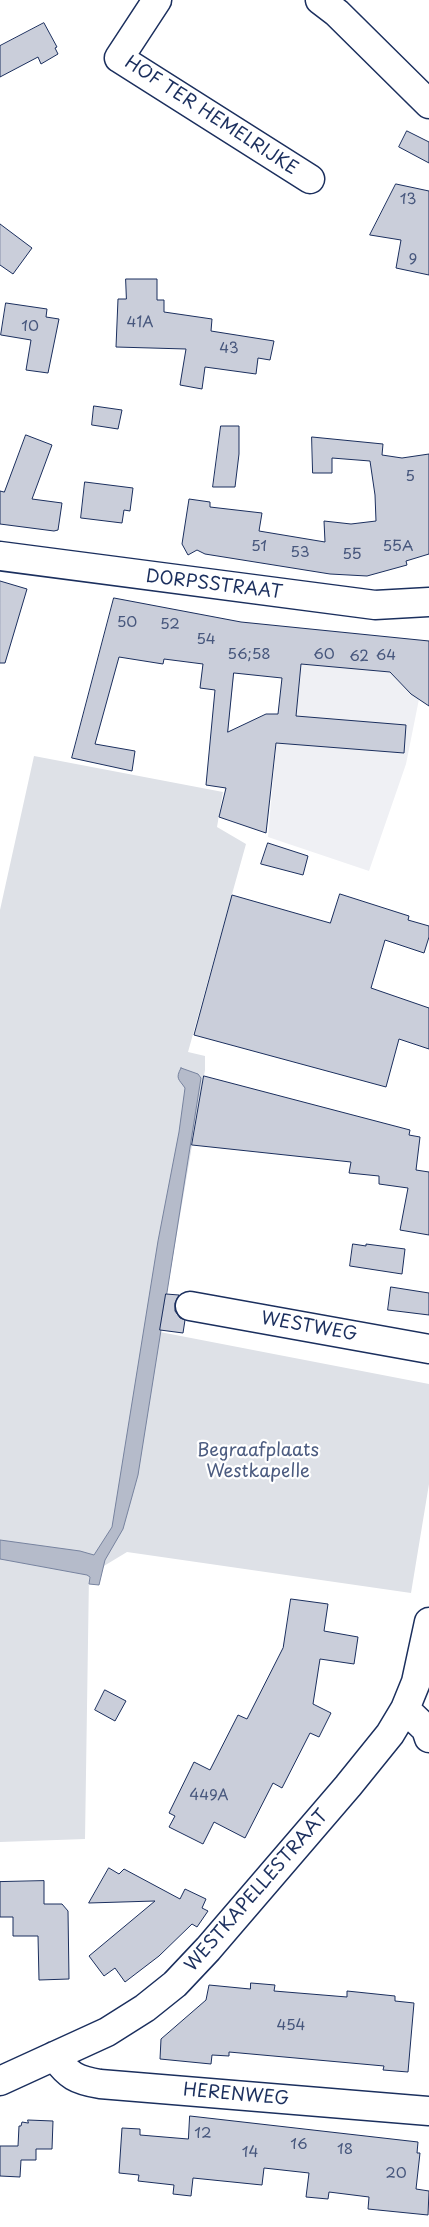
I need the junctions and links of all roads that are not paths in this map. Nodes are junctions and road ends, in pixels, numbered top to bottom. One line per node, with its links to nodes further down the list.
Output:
1 (157, 0): 4 (street, HOF TER HEMELRIJKE)
2 (320, 0): 3 (street)
3 (429, 104)
4 (310, 179)
5 (0, 556): 6 (street, DORPSSTRAAT)
6 (429, 602)
7 (190, 1306): 8 (street, WESTWEG)
8 (429, 1348)
9 (429, 1622): 10 (street, WESTKAPELLESTRAAT)
10 (405, 1709): 11 (street); 12 (street, WESTKAPELLESTRAAT)
11 (429, 1738)
12 (54, 2056): 13 (street, WESTKAPELLESTRAAT); 14 (street, HERENWEG)
13 (0, 2081)
14 (429, 2111)

